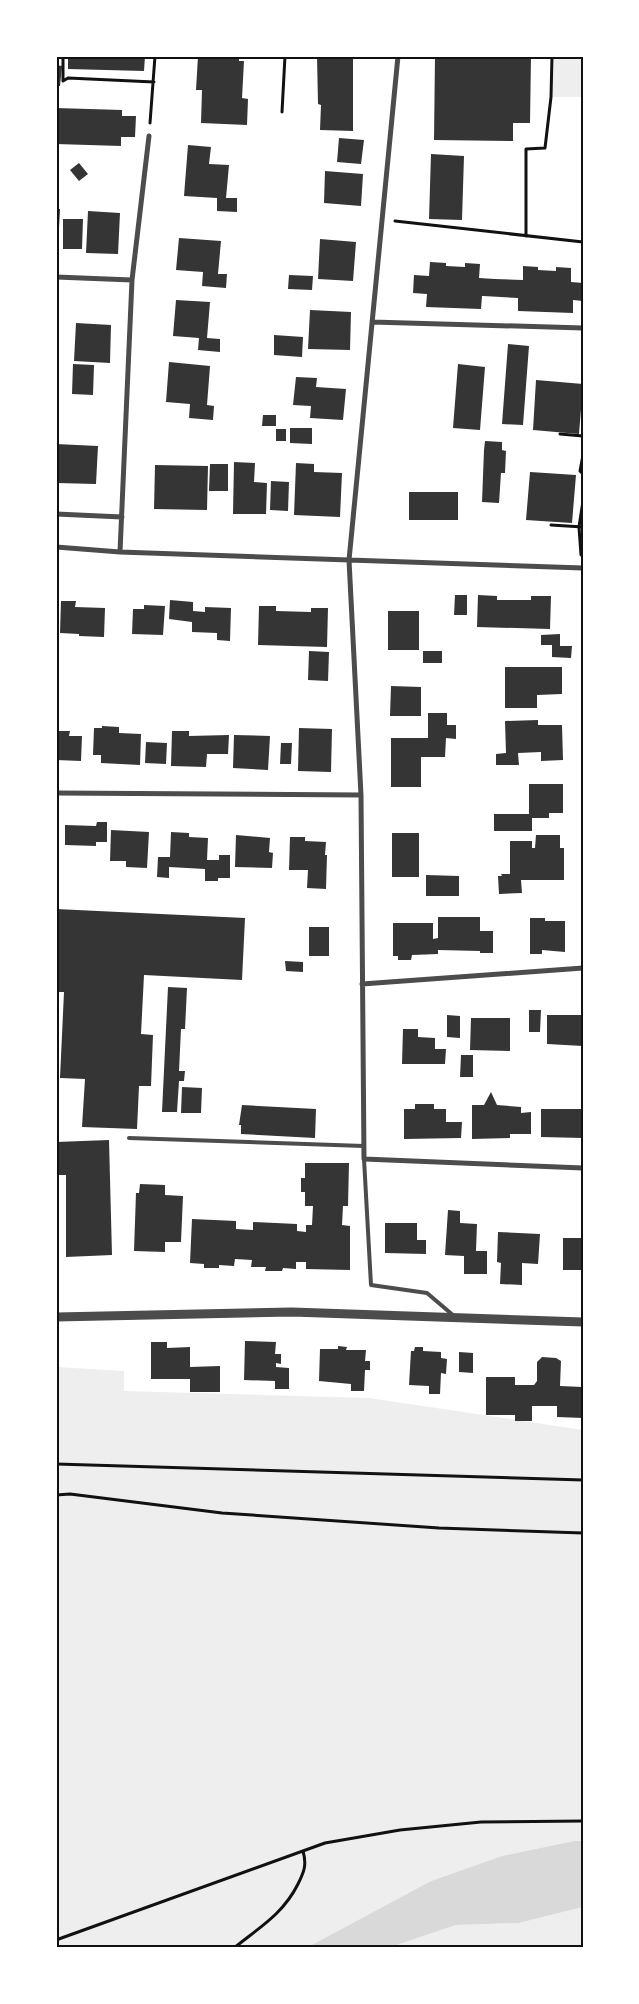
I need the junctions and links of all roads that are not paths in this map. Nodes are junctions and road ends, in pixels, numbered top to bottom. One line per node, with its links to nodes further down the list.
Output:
1 (398, 56): 5 (street)
2 (149, 136): 4 (street)
3 (56, 277): 4 (street)
4 (132, 280): 8 (street)
5 (372, 322): 6 (street); 11 (street)
6 (583, 328)
7 (56, 514): 8 (street)
8 (122, 517): 10 (street)
9 (56, 547): 10 (street)
10 (120, 552): 11 (street)
11 (349, 560): 12 (street); 14 (street)
12 (582, 568)
13 (56, 793): 14 (street)
14 (361, 795): 16 (street)
15 (583, 968): 16 (street)
16 (362, 984): 18 (street)
17 (129, 1138): 18 (lane)
18 (364, 1146): 19 (street)
19 (364, 1159): 20 (street); 22 (lane)
20 (583, 1168)
21 (56, 1317): 22 (street)
22 (457, 1318): 23 (street)
23 (583, 1322)

